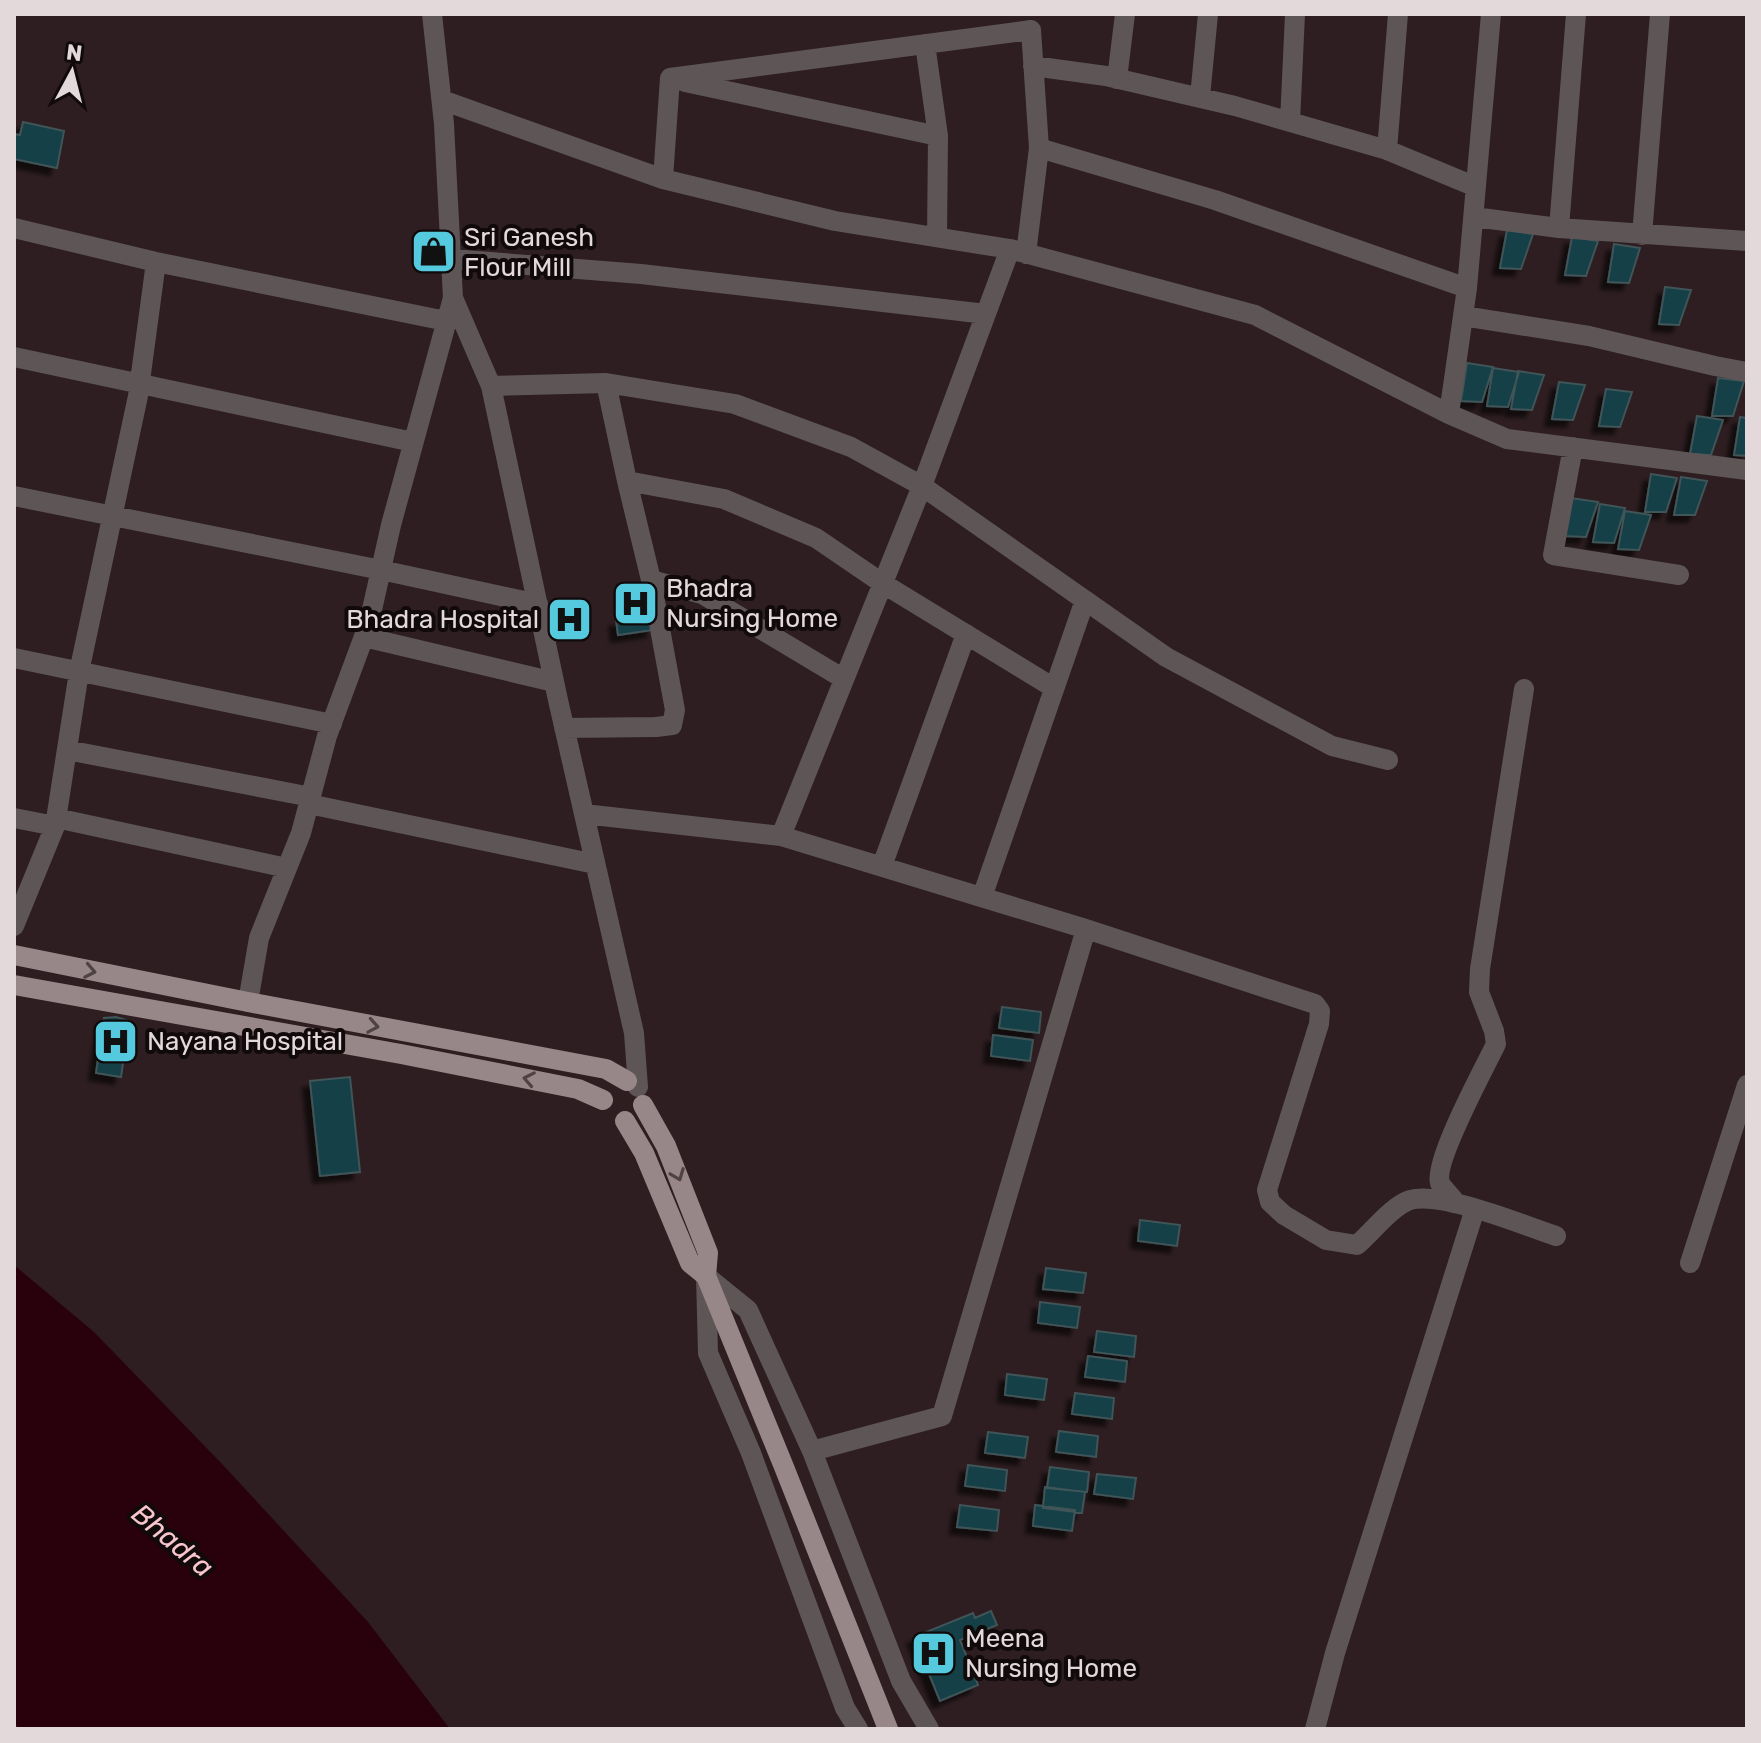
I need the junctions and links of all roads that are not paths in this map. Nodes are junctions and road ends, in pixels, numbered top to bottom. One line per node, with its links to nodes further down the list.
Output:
1 (432, 14): 14 (street)
2 (1125, 14): 12 (street)
3 (1208, 14): 13 (street)
4 (1295, 14): 15 (street)
5 (1398, 14): 18 (street)
6 (1491, 14): 20 (street)
7 (1576, 14): 23 (street)
8 (1660, 14): 24 (street)
9 (925, 44): 10 (street); 11 (street); 16 (street)
10 (1033, 66): 12 (street); 17 (street)
11 (670, 78): 16 (street); 19 (street)
12 (1117, 79): 13 (street)
13 (1200, 97): 15 (street)
14 (442, 100): 19 (street); 28 (street)
15 (1290, 122): 18 (street)
16 (938, 136): 25 (street)
17 (1039, 148): 27 (street); 30 (street)
18 (1387, 150): 20 (street)
19 (663, 179): 25 (street)
20 (1476, 187): 21 (street)
21 (1474, 217): 23 (street); 30 (street)
22 (14, 228): 29 (street)
23 (1559, 228): 24 (street)
24 (1642, 235): 26 (street)
25 (937, 237): 27 (street)
26 (1747, 241)
27 (1018, 252): 32 (street); 40 (street)
28 (452, 259): 31 (street); 32 (street)
29 (156, 262): 34 (street); 38 (street)
30 (1467, 288): 33 (street)
31 (453, 298): 34 (street); 39 (street)
32 (986, 314): 45 (street)
33 (1463, 316): 36 (street); 40 (street)
34 (446, 321): 41 (street)
35 (14, 357): 38 (street)
36 (1747, 372)
37 (606, 383): 39 (street); 44 (street); 45 (street)
38 (140, 384): 41 (street); 47 (street)
39 (491, 386): 53 (street)
40 (1449, 414): 42 (street)
41 (413, 442): 48 (street)
42 (1573, 447): 43 (street); 49 (street)
43 (1747, 470)
44 (627, 481): 50 (street); 51 (street)
45 (922, 486): 51 (street); 52 (street)
46 (14, 496): 47 (street)
47 (112, 516): 48 (street); 57 (street)
48 (381, 570): 53 (street); 55 (street)
49 (1679, 575)
50 (651, 580): 58 (street); 63 (street)
51 (882, 583): 54 (street); 58 (street)
52 (1085, 600): 60 (street); 65 (street)
53 (538, 604): 59 (street)
54 (966, 634): 60 (street); 72 (street)
55 (364, 637): 59 (street); 62 (street)
56 (14, 658): 57 (street)
57 (79, 672): 62 (street); 64 (street)
58 (844, 679): 70 (street)
59 (554, 682): 63 (street)
60 (1054, 688): 74 (street)
61 (1524, 689): 84 (street)
62 (332, 724): 66 (street)
63 (564, 728): 67 (street)
64 (67, 750): 66 (street); 69 (street)
65 (1388, 760)
66 (310, 800): 71 (street); 73 (street)
67 (584, 814): 70 (street); 71 (street)
68 (14, 818): 69 (street)
69 (56, 822): 73 (street); 75 (street)
70 (781, 836): 72 (street)
71 (595, 864): 81 (street)
72 (882, 866): 74 (street)
73 (287, 868): 79 (street)
74 (982, 897): 76 (street)
75 (14, 926)
76 (1086, 929): 84 (street); 88 (street)
77 (14, 955): 79 (main road, one-way to 79)
78 (14, 985): 82 (main road, one-way to 78)
79 (248, 1002): 81 (main road, one-way to 81)
80 (1747, 1085): 86 (street)
81 (636, 1091): 82 (main road); 83 (main road); 87 (main road, one-way to 87)
82 (603, 1100): 83 (main road)
83 (625, 1121): 87 (main road)
84 (1465, 1206): 85 (street); 92 (street)
85 (1556, 1236)
86 (1690, 1263)
87 (706, 1276): 88 (street); 89 (main road); 90 (street)
88 (812, 1451): 91 (street)
89 (884, 1720)
90 (858, 1729)
91 (929, 1729)
92 (1315, 1729)

